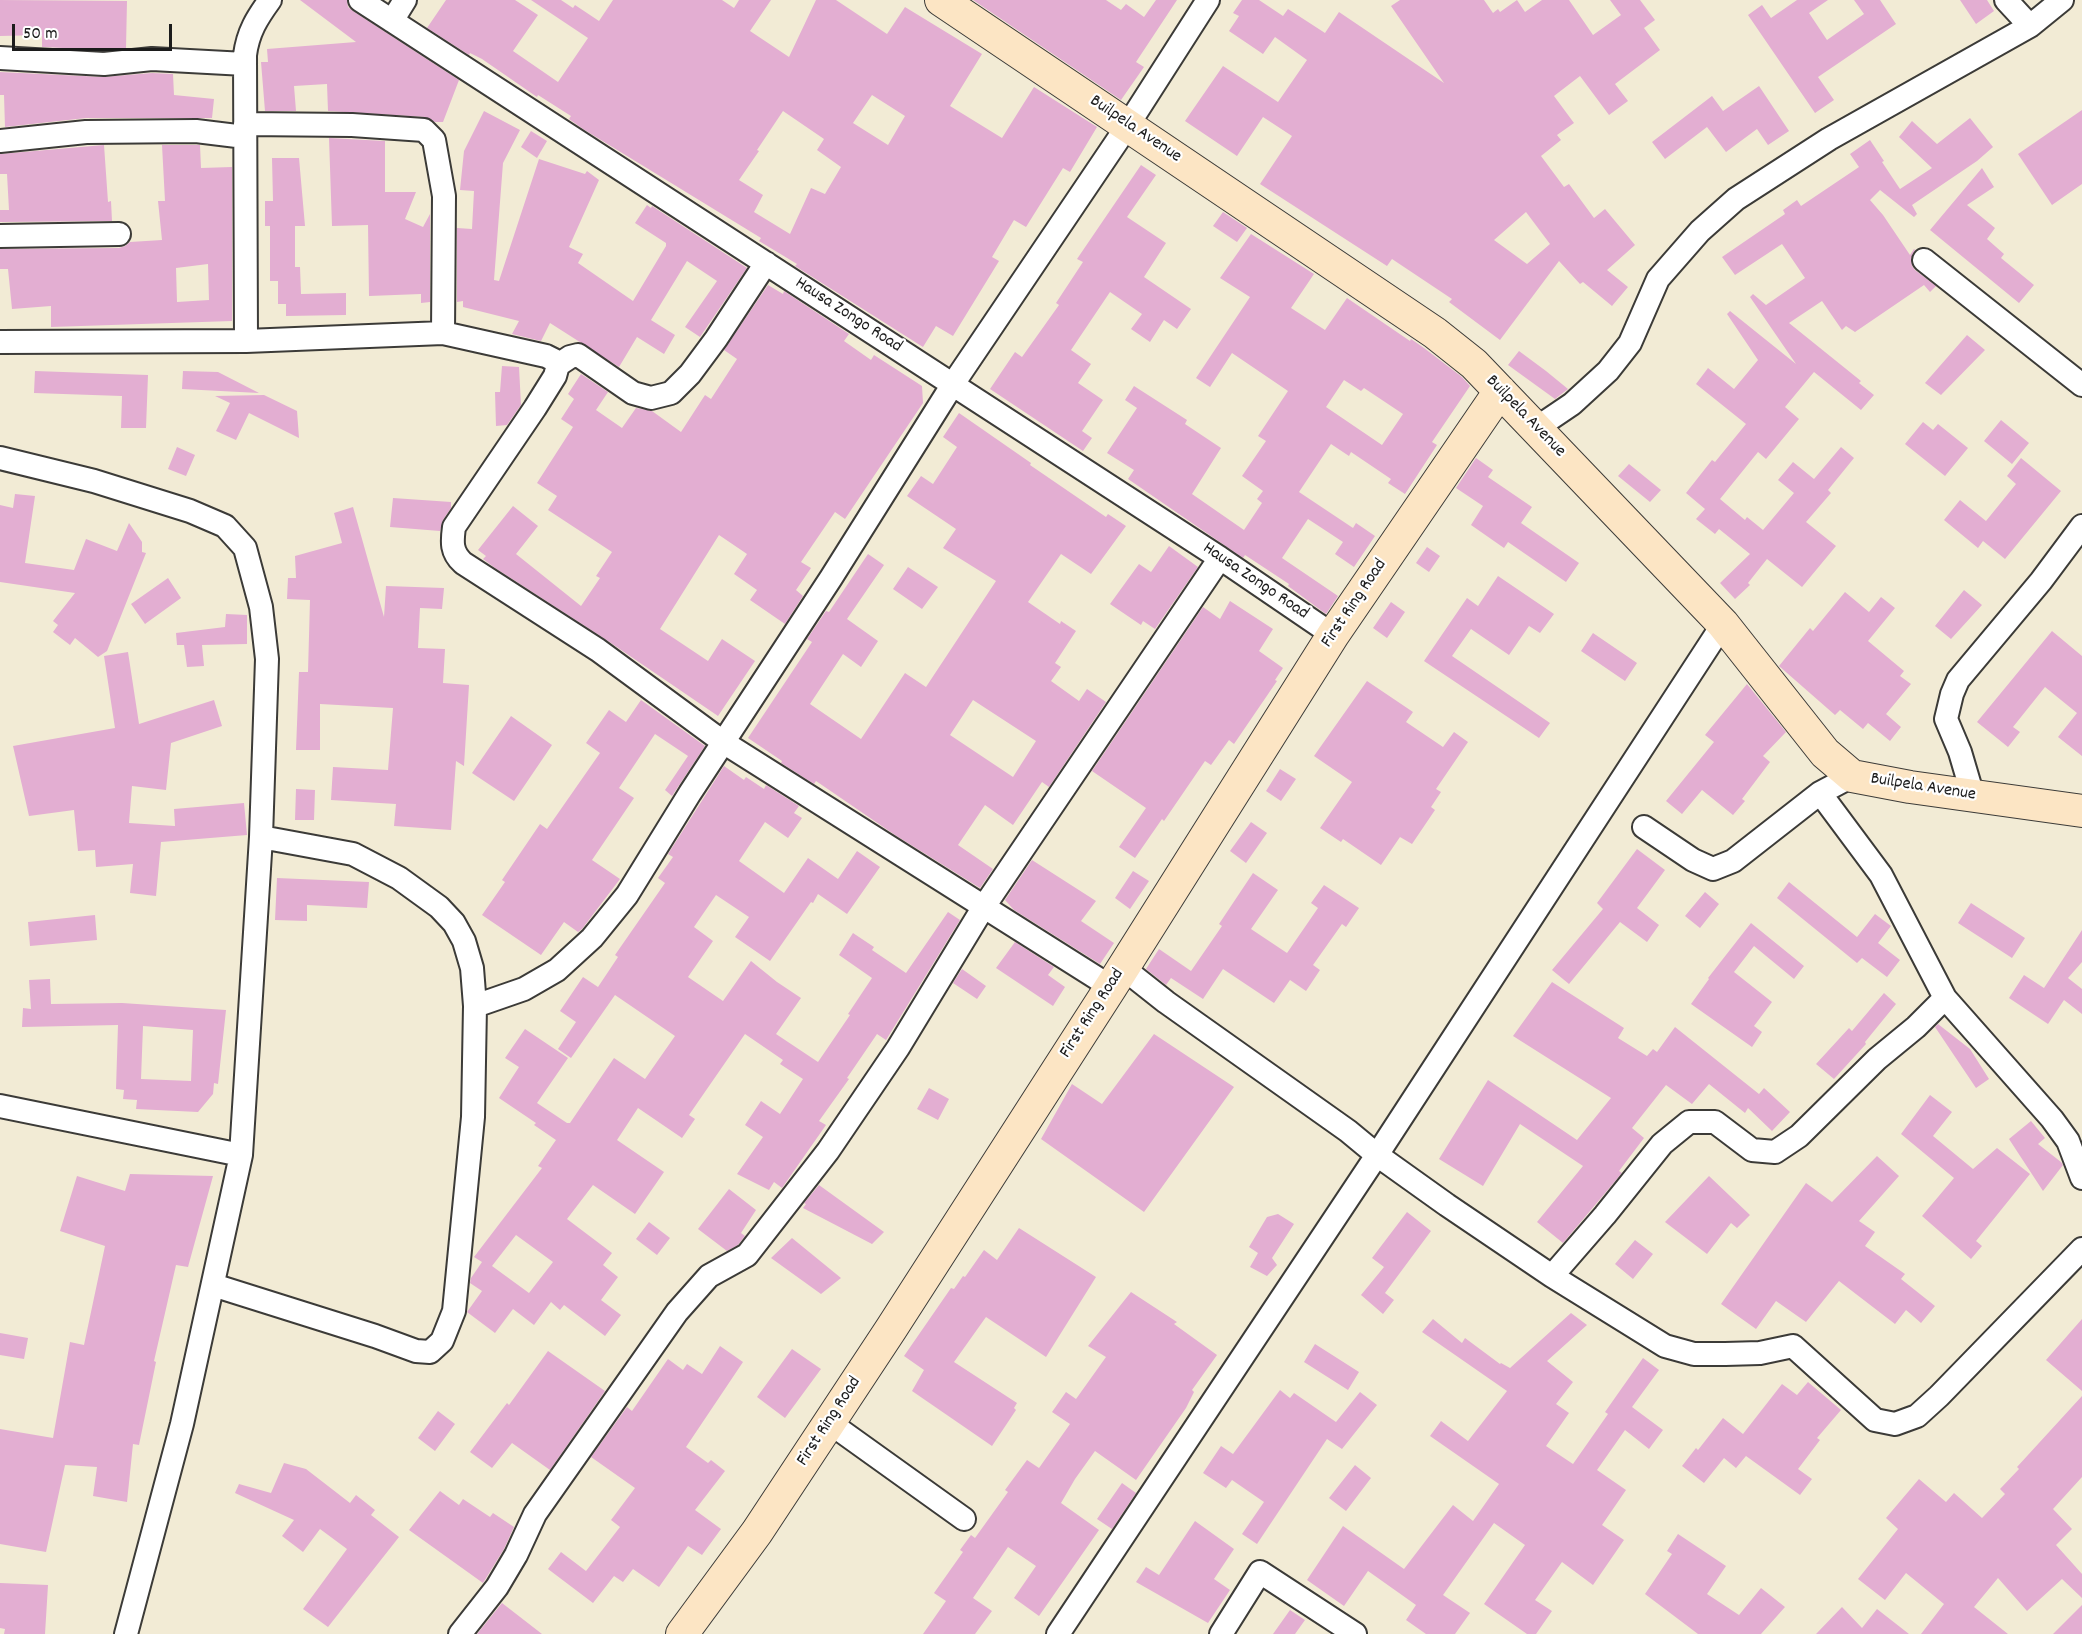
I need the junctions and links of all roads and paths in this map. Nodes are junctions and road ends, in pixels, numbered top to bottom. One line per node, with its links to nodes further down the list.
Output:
1 (270, 0): 11 (street)
2 (360, 0): 8 (street, Hausa Zongo Road)
3 (405, 0): 8 (street)
4 (941, 0): 12 (street, Builpela Avenue)
5 (1208, 0): 12 (street)
6 (2006, 0): 9 (street)
7 (2062, 0): 9 (street)
8 (392, 21): 18 (street, Hausa Zongo Road)
9 (2030, 26): 26 (street)
10 (0, 58): 11 (street)
11 (245, 64): 13 (street)
12 (1128, 125): 23 (street); 25 (street, Builpela Avenue)
13 (245, 130): 14 (street); 19 (street); 20 (street)
14 (0, 141)
15 (119, 234): 16 (street)
16 (0, 236)
17 (1924, 260): 24 (street)
18 (766, 263): 22 (street); 23 (street, Hausa Zongo Road)
19 (443, 333): 20 (street); 22 (street)
20 (246, 341): 21 (street)
21 (0, 342)
22 (558, 365): 32 (street)
23 (952, 384): 29 (street, Hausa Zongo Road); 32 (street)
24 (2082, 385)
25 (1500, 391): 26 (street, Builpela Avenue); 31 (street, First Ring Road)
26 (1534, 429): 30 (street, Builpela Avenue)
27 (0, 458): 38 (street)
28 (2082, 526): 35 (street)
29 (1220, 558): 31 (street, Hausa Zongo Road); 39 (street)
30 (1723, 624): 33 (street, Builpela Avenue); 45 (street)
31 (1333, 635): 40 (street, First Ring Road)
32 (723, 742): 39 (street); 42 (street)
33 (1852, 776): 34 (street); 35 (street, Builpela Avenue)
34 (1820, 793): 37 (street); 41 (street)
35 (1973, 796): 36 (street, Builpela Avenue)
36 (2082, 811)
37 (1644, 826)
38 (261, 837): 42 (street); 44 (street)
39 (983, 908): 40 (street); 53 (street)
40 (1117, 978): 45 (street); 50 (street, First Ring Road)
41 (1945, 998): 46 (street); 48 (street)
42 (475, 1006): 49 (street)
43 (0, 1106): 44 (street)
44 (241, 1155): 49 (street)
45 (1377, 1155): 48 (street); 55 (street)
46 (2082, 1176)
47 (2082, 1249): 48 (street)
48 (1552, 1276)
49 (213, 1285): 52 (street)
50 (830, 1423): 51 (street); 54 (street, First Ring Road)
51 (964, 1519)
52 (126, 1634)
53 (460, 1634)
54 (682, 1634)
55 (1058, 1634)
56 (1221, 1634): 57 (street)
57 (1355, 1634)

